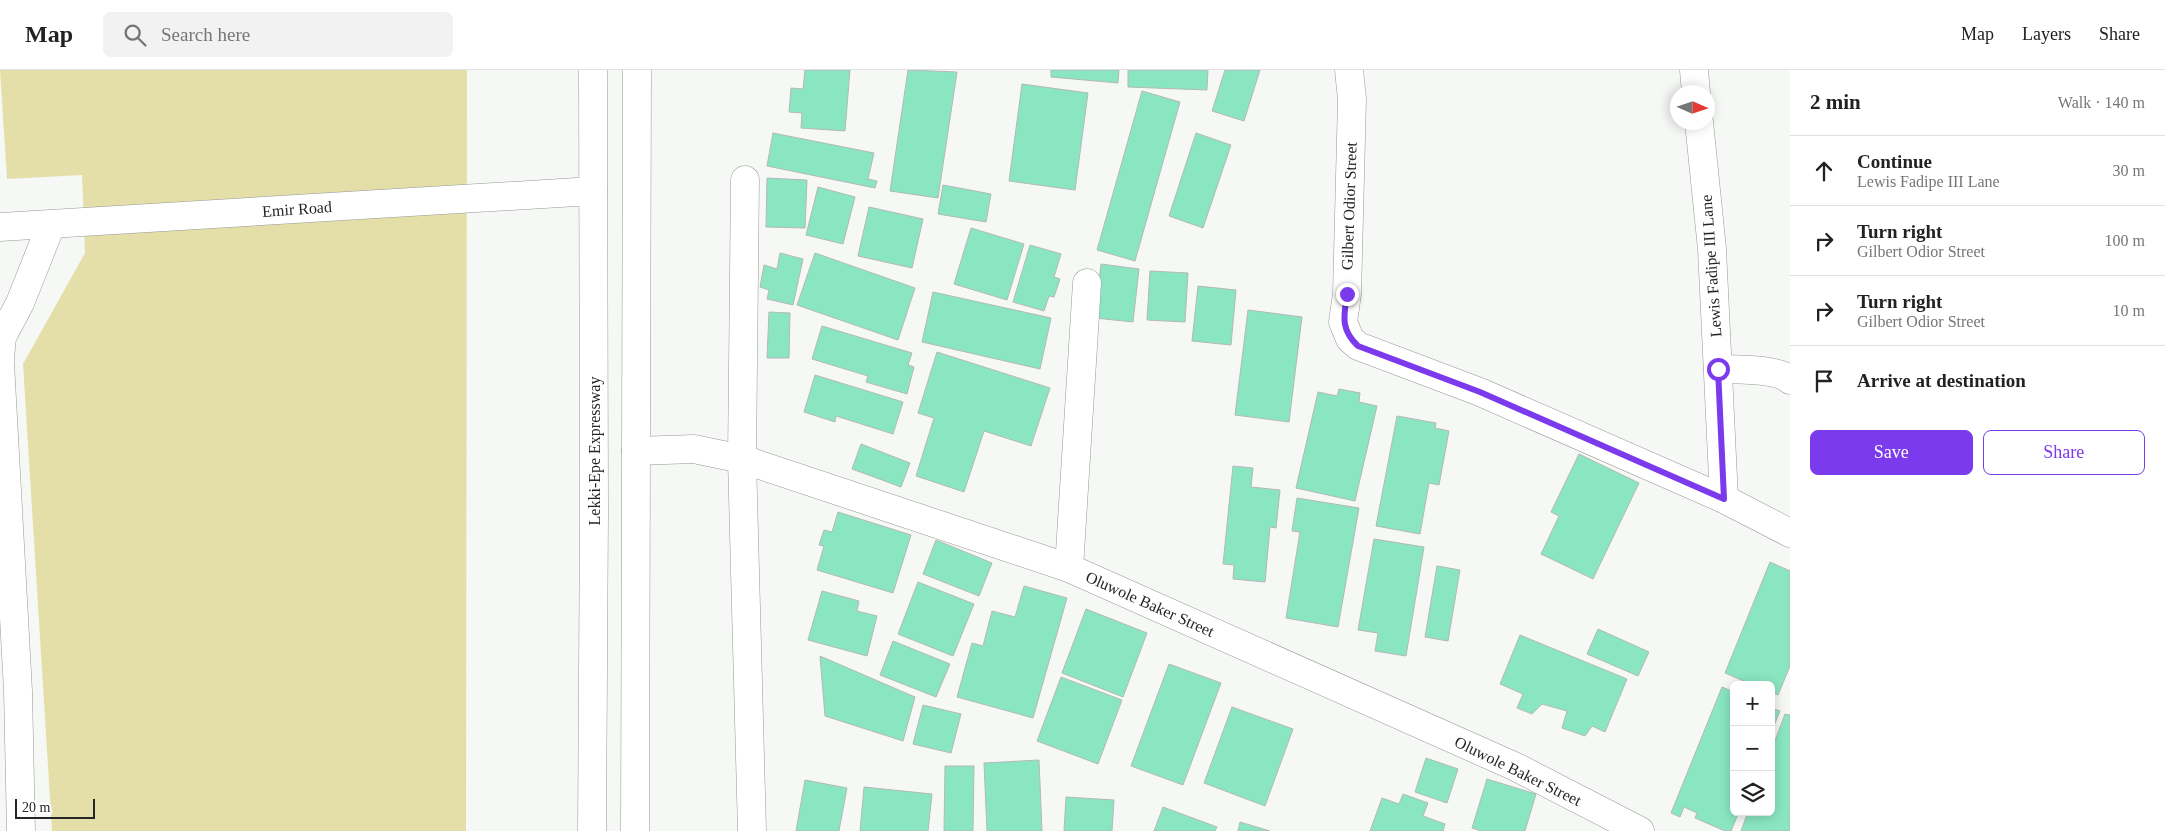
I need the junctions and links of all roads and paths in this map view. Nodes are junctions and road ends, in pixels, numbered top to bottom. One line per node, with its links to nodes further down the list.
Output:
1 (593, 70): 8 (main road, Lekki-Epe Expressway)
2 (637, 70): 16 (main road)
3 (1349, 70): 18 (main road, Gilbert Odior Street)
4 (1694, 70): 5 (main road)
5 (1695, 85)
6 (1700, 130): 14 (main road, Lewis Fadipe III Lane)
7 (745, 180): 17 (main road)
8 (593, 191): 9 (main road, Emir Road); 23 (main road, Lekki-Epe Expressway)
9 (51, 225): 10 (main road, Emir Road); 12 (main road)
10 (0, 228)
11 (1087, 283): 20 (main road)
12 (0, 358)
13 (0, 363): 21 (main road)
14 (1718, 369): 15 (main road); 18 (main road, Lewis Fadipe III Lane)
15 (1790, 380)
16 (636, 451): 17 (main road, Oluwole Baker Street); 24 (main road)
17 (742, 459): 20 (main road, Oluwole Baker Street); 25 (main road)
18 (1724, 499): 19 (main road, Gilbert Odior Street)
19 (1790, 533)
20 (1069, 568): 26 (main road, Oluwole Baker Street)
21 (9, 691): 22 (main road)
22 (21, 831)
23 (592, 831)
24 (635, 831)
25 (752, 831)
26 (1640, 831)

